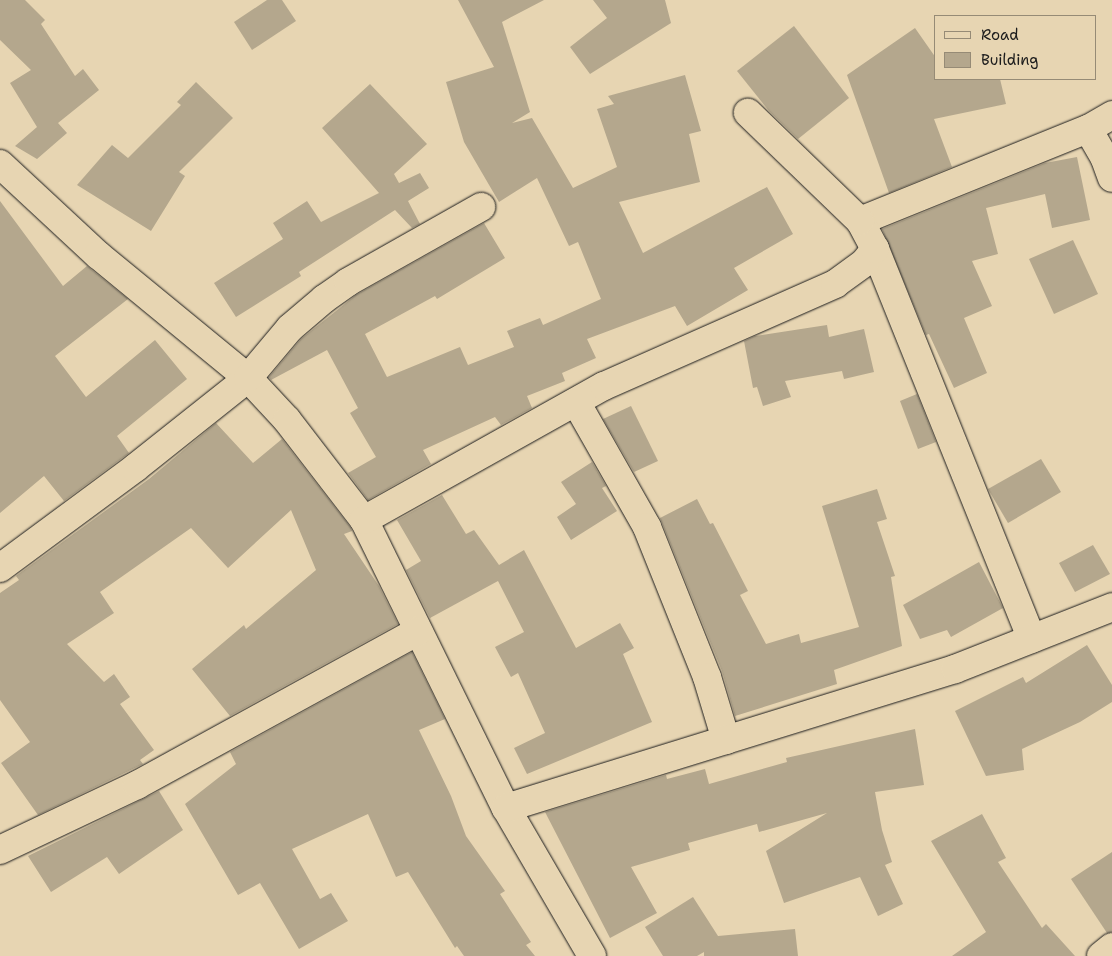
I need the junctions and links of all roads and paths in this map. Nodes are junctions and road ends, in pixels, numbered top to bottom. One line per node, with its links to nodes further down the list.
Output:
1 (748, 113): 7 (street)
2 (1112, 115): 3 (street)
3 (1088, 129): 5 (street); 7 (street)
4 (0, 164): 9 (street)
5 (1112, 178)
6 (481, 207): 9 (street)
7 (860, 221): 8 (street)
8 (875, 249): 10 (street); 15 (street)
9 (248, 378): 11 (street); 12 (street)
10 (576, 402): 11 (street); 16 (street)
11 (364, 520): 14 (street)
12 (0, 568)
13 (1112, 607): 15 (street)
14 (418, 631): 17 (street); 18 (street)
15 (1032, 639): 16 (street)
16 (726, 740): 17 (street)
17 (506, 808): 20 (street)
18 (0, 850)
19 (1112, 947): 21 (street)
20 (592, 956)
21 (1101, 956)

